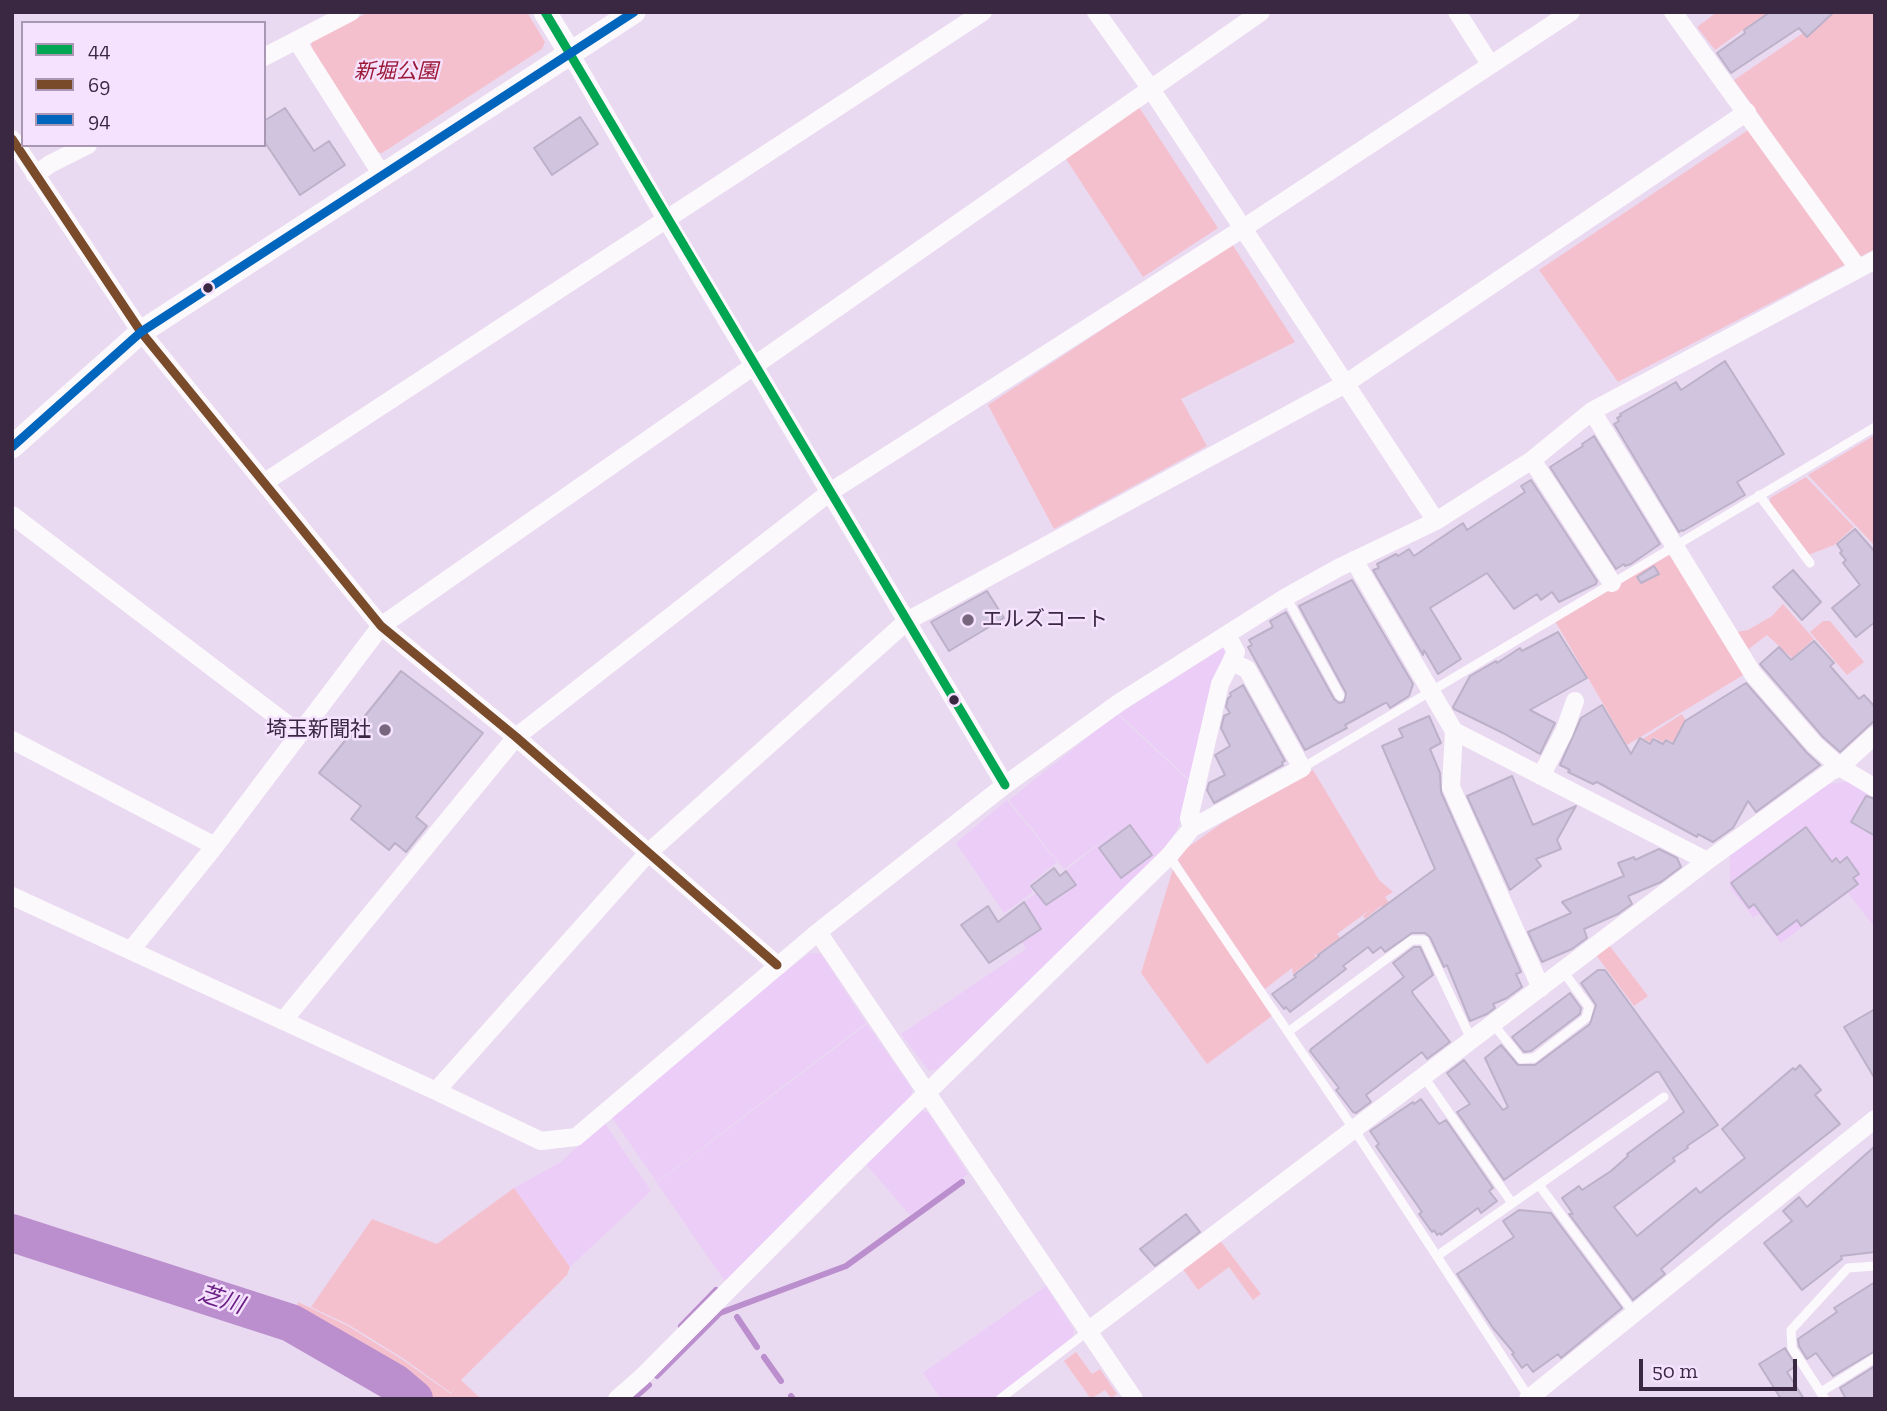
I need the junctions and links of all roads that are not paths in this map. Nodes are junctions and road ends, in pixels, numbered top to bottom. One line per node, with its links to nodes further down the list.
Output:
1 (351, 12): 10 (street)
2 (545, 12): 11 (street)
3 (634, 12): 11 (street)
4 (983, 12): 20 (street)
5 (1096, 12): 14 (street)
6 (1261, 12): 14 (street)
7 (1457, 12): 13 (street)
8 (1571, 12): 13 (street)
9 (1673, 12): 15 (street)
10 (297, 41): 12 (street); 19 (street)
11 (570, 53): 19 (street); 20 (street)
12 (266, 56)
13 (1490, 64): 21 (street)
14 (1151, 89): 21 (street); 25 (street)
15 (1747, 112): 23 (street); 26 (street)
16 (12, 139): 18 (street)
17 (84, 147): 18 (street)
18 (36, 175): 24 (street)
19 (382, 176): 24 (street)
20 (666, 219): 25 (street); 31 (street)
21 (1242, 229): 26 (street); 32 (street)
22 (1875, 260): 23 (street)
23 (1858, 268): 27 (street)
24 (141, 332): 29 (street); 31 (street)
25 (754, 367): 32 (street); 42 (street)
26 (1345, 384): 35 (street); 41 (street)
27 (1592, 411): 30 (street); 36 (street)
28 (1875, 427): 33 (lane)
29 (12, 447)
30 (1532, 460): 35 (street); 39 (street)
31 (265, 482): 42 (street)
32 (830, 492): 41 (street); 51 (street)
33 (1759, 495): 36 (lane); 38 (lane)
34 (12, 515): 49 (street)
35 (1436, 521): 37 (street)
36 (1674, 546): 39 (lane); 53 (street)
37 (1354, 560): 40 (street); 45 (street)
38 (1810, 564)
39 (1612, 583): 45 (lane)
40 (1286, 597): 43 (street); 46 (lane)
41 (907, 621): 56 (street); 60 (street)
42 (382, 626): 49 (street); 51 (street)
43 (1227, 635): 44 (street); 56 (street)
44 (1231, 662): 54 (street); 58 (street)
45 (1431, 692): 48 (street); 54 (lane)
46 (1340, 696)
47 (1575, 701): 55 (street)
48 (1454, 732): 55 (street); 68 (street)
49 (300, 734): 59 (street)
50 (1875, 735): 53 (street)
51 (516, 737): 60 (street); 69 (street)
52 (12, 740): 59 (street)
53 (1840, 767): 57 (street); 62 (street)
54 (1302, 768): 58 (street)
55 (1541, 776): 62 (street)
56 (1005, 785): 64 (street)
57 (1875, 788)
58 (1192, 828): 61 (street)
59 (215, 846): 65 (street)
60 (648, 853): 66 (street); 74 (street)
61 (1169, 856): 71 (lane); 75 (street)
62 (1707, 861): 67 (street)
63 (12, 897): 65 (street)
64 (818, 932): 66 (street); 75 (street)
65 (131, 950): 69 (street)
66 (777, 965): 74 (street)
67 (1563, 971): 68 (street); 70 (lane)
68 (1541, 988): 70 (street)
69 (283, 1021): 74 (street)
70 (1494, 1025): 72 (street)
71 (1288, 1032): 72 (lane); 78 (lane)
72 (1472, 1041): 73 (street)
73 (1424, 1077): 78 (street); 80 (lane)
74 (436, 1091)
75 (927, 1095): 84 (street); 89 (street)
76 (1664, 1097): 79 (lane)
77 (1875, 1119): 83 (street)
78 (1354, 1130): 81 (lane); 84 (street)
79 (1539, 1185): 80 (lane); 83 (lane)
80 (1512, 1203): 81 (lane)
81 (1437, 1256): 88 (lane)
82 (1875, 1266): 86 (lane)
83 (1634, 1313): 88 (street)
84 (1088, 1331): 87 (lane); 90 (street)
85 (1875, 1358): 86 (lane)
86 (1823, 1395)
87 (1003, 1398)
88 (1529, 1398)
89 (617, 1399)
90 (1134, 1399)

